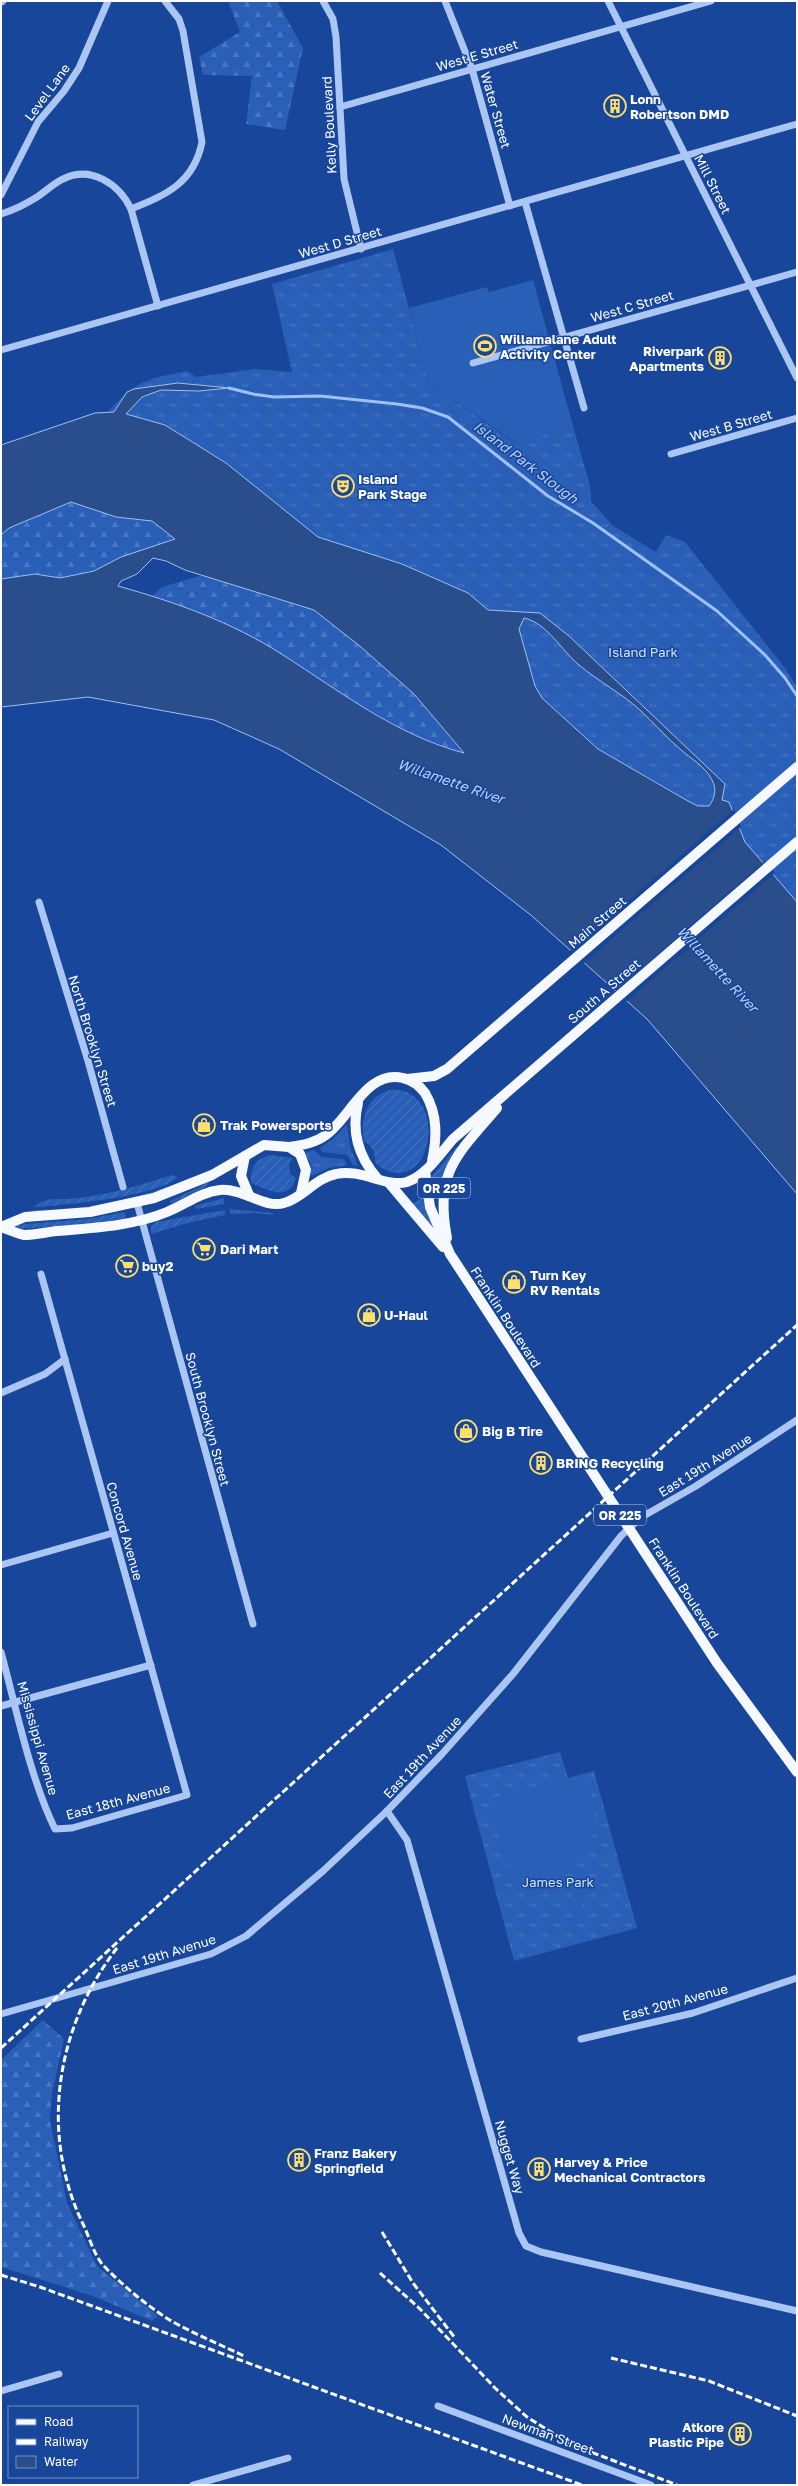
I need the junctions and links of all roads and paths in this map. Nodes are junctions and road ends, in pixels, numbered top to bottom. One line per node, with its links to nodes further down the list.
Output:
1 (108, 1): 12 (street, Level Lane)
2 (165, 1): 15 (street)
3 (323, 1): 9 (street, Kelly Boulevard)
4 (445, 1): 8 (street, Water Street)
5 (608, 1): 7 (street, Mill Street)
6 (711, 1): 7 (street, West E Street)
7 (621, 26): 8 (street, West E Street); 11 (street, Mill Street)
8 (472, 69): 9 (street, West E Street); 14 (street, Water Street)
9 (340, 107): 17 (street, Kelly Boulevard)
10 (797, 124): 11 (street, West D Street)
11 (685, 155): 13 (street, West D Street); 19 (street, Mill Street)
12 (1, 195)
13 (525, 202): 14 (street, West D Street); 21 (street)
14 (510, 206): 17 (street, West D Street)
15 (131, 209): 16 (street); 20 (street)
16 (1, 214)
17 (361, 249): 20 (street, West D Street)
18 (797, 272): 19 (street, West C Street)
19 (750, 285): 21 (street, West C Street); 24 (street, Mill Street)
20 (158, 306): 22 (street, West D Street)
21 (564, 338): 23 (street, West C Street); 25 (street)
22 (1, 350)
23 (473, 363)
24 (797, 378)
25 (584, 408)
26 (797, 418): 27 (street, West B Street)
27 (671, 454)
28 (797, 767): 31 (main road, Main Street)
29 (797, 842): 32 (main road, South A Street)
30 (39, 902): 39 (street, North Brooklyn Street)
31 (407, 1079): 33 (main road, Franklin Boulevard); 36 (main road, Franklin Boulevard)
32 (517, 1085): 36 (main road, South A Street); 45 (main road, OR 225)
33 (358, 1100): 34 (main road, Franklin Boulevard); 37 (main road)
34 (289, 1147): 35 (main road, Franklin Boulevard); 40 (main road)
35 (245, 1156): 41 (main road); 42 (main road, Franklin Boulevard)
36 (428, 1167): 38 (main road, Franklin Boulevard); 45 (main road, Franklin Boulevard / OR 225)
37 (377, 1178): 38 (main road, Franklin Boulevard); 40 (main road, Franklin Boulevard)
38 (389, 1183): 45 (main road, Franklin Boulevard / OR 225)
39 (123, 1187)
40 (301, 1192): 41 (main road, Franklin Boulevard)
41 (249, 1195): 43 (main road, Franklin Boulevard)
42 (137, 1203): 43 (street, South Brooklyn Street); 44 (main road, Franklin Boulevard)
43 (141, 1220): 44 (main road, Franklin Boulevard); 53 (street, South Brooklyn Street)
44 (1, 1227)
45 (450, 1254): 50 (main road, Franklin Boulevard / OR 225)
46 (41, 1274): 47 (street, Concord Avenue)
47 (65, 1359): 48 (street); 51 (street, Concord Avenue)
48 (1, 1393)
49 (797, 1420): 50 (street, East 19th Avenue)
50 (629, 1529): 58 (main road, Franklin Boulevard / OR 225); 60 (street, East 19th Avenue)
51 (113, 1533): 52 (street); 55 (street, Concord Avenue)
52 (1, 1565)
53 (252, 1624)
54 (1, 1652): 56 (street, Mississippi Avenue)
55 (151, 1665): 56 (street); 59 (street, Concord Avenue)
56 (15, 1702): 57 (street); 61 (street, Mississippi Avenue)
57 (1, 1706)
58 (797, 1772)
59 (187, 1795): 61 (street, East 18th Avenue)
60 (387, 1811): 63 (street, East 19th Avenue); 65 (street, Nugget Way)
61 (55, 1829)
62 (797, 1978): 64 (street, East 20th Avenue)
63 (1, 2014)
64 (581, 2039)
65 (797, 2311)
66 (59, 2374): 67 (street)
67 (1, 2391)
68 (438, 2406): 71 (street, Newman Street)
69 (288, 2458): 70 (street)
70 (193, 2485)
71 (651, 2485)

